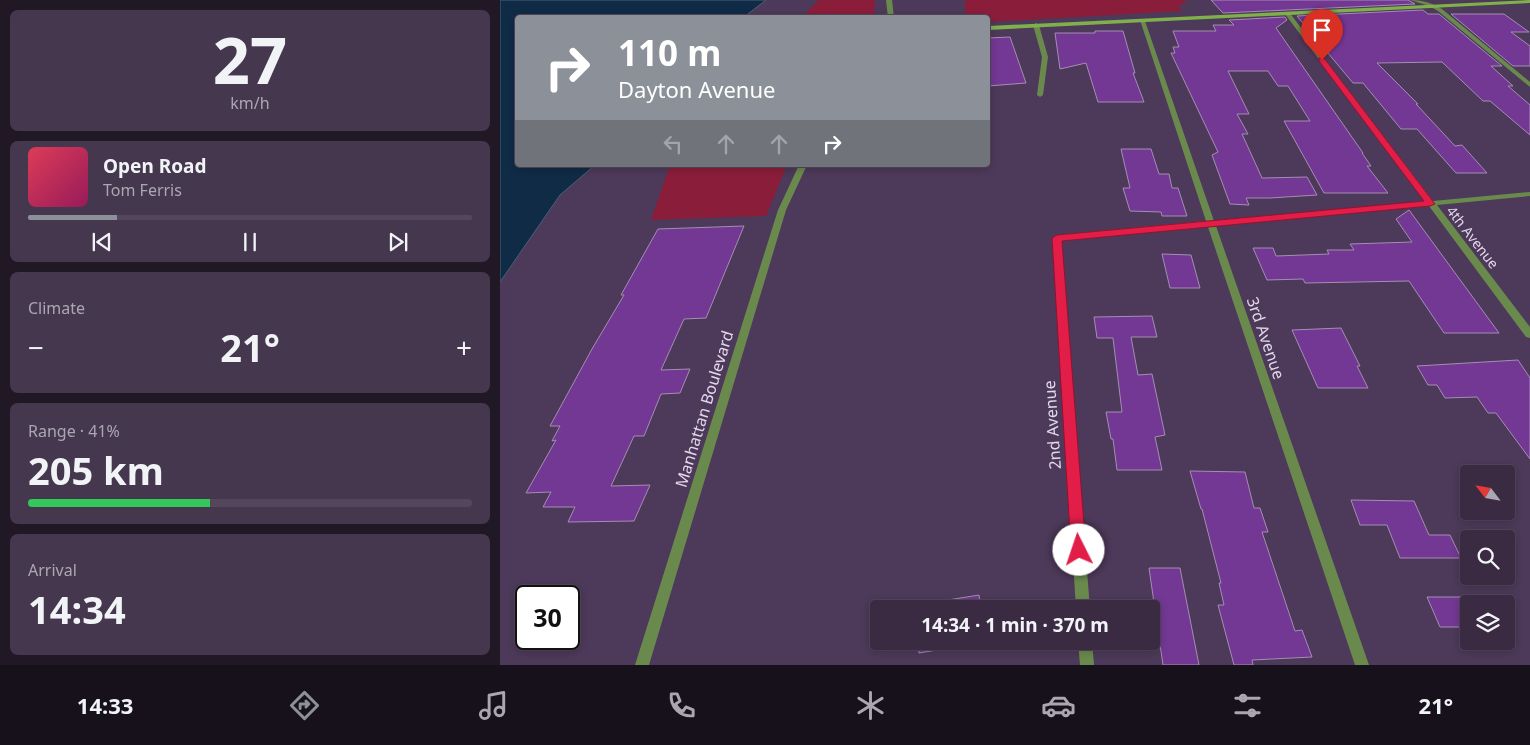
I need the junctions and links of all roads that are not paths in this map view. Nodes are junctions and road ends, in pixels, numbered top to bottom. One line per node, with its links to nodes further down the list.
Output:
1 (889, 0): 6 (street)
2 (1413, 0): 4 (street)
3 (1530, 0): 4 (street)
4 (1431, 5): 5 (street); 10 (street)
5 (1287, 13): 7 (street); 14 (street, 4th Avenue)
6 (892, 15)
7 (1142, 20): 8 (street); 15 (street, 3rd Avenue)
8 (1036, 24): 9 (street); 11 (street)
9 (990, 28)
10 (1530, 85)
11 (1040, 95)
12 (802, 167): 19 (street, Manhattan Boulevard)
13 (1530, 194): 14 (street)
14 (1430, 204): 15 (street); 16 (street, 4th Avenue)
15 (1211, 224): 17 (street, 2nd Avenue); 21 (street, 3rd Avenue)
16 (1530, 334)
17 (1082, 600)
18 (1085, 650): 20 (street)
19 (642, 665)
20 (1086, 665)
21 (1362, 665)

